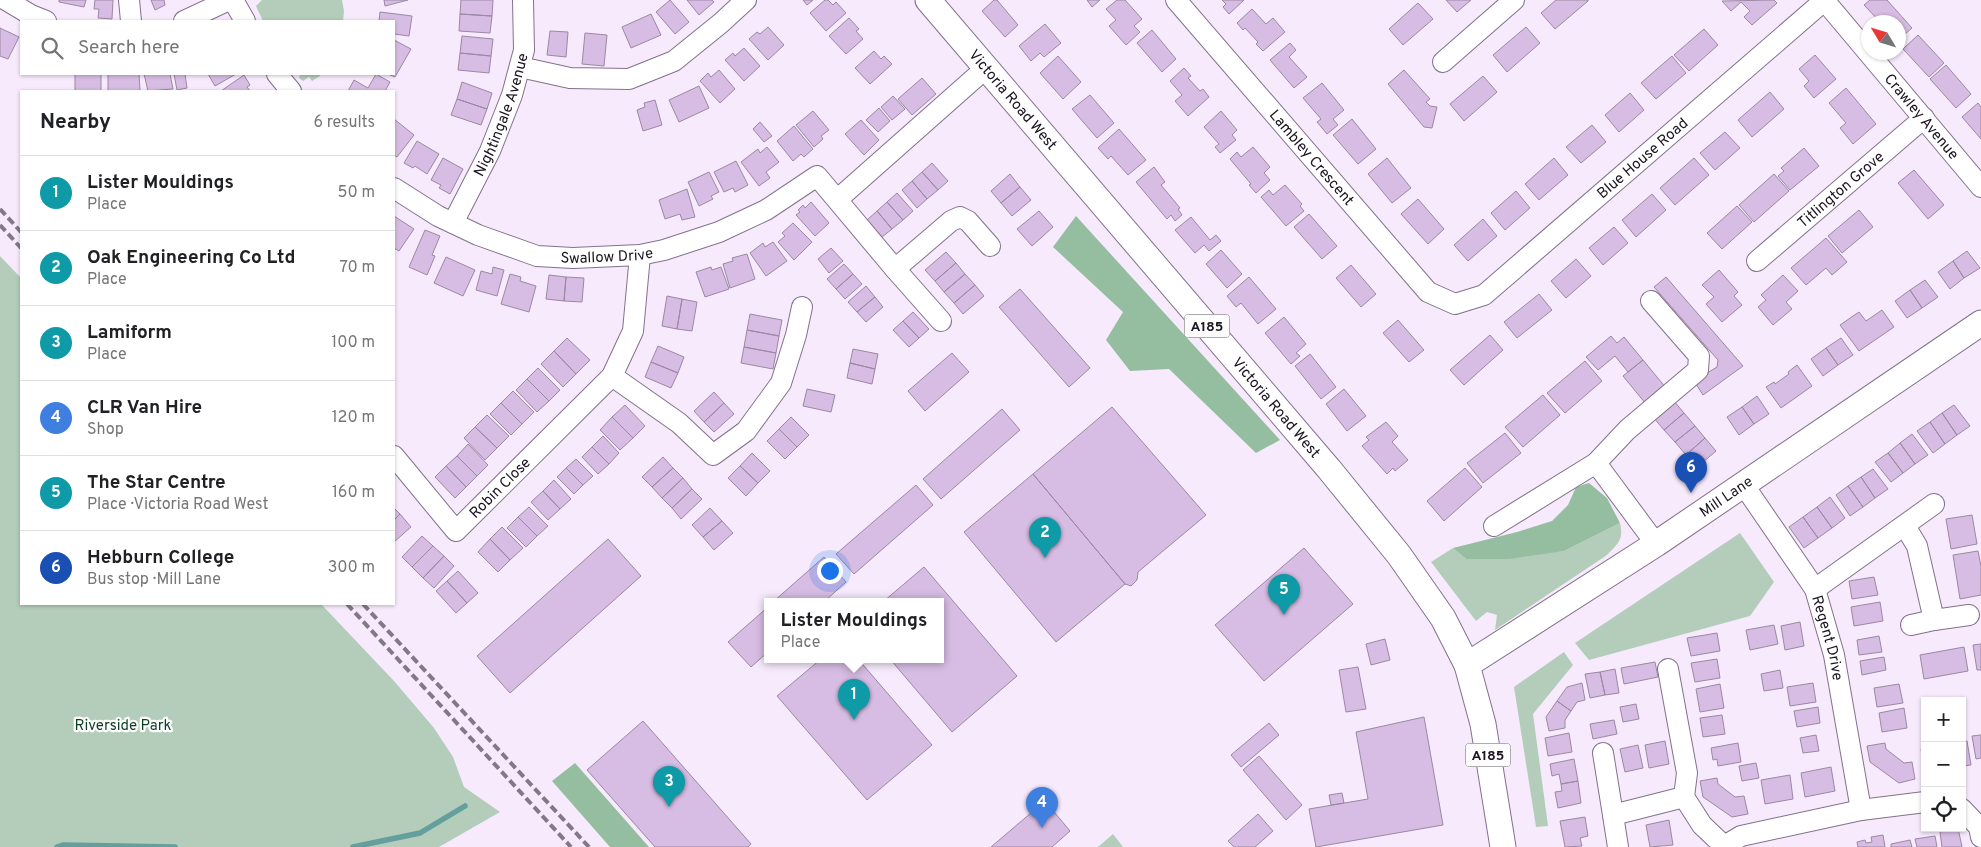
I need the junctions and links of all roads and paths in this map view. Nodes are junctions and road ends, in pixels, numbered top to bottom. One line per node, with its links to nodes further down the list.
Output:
1 (6, 0): 10 (street)
2 (129, 0): 11 (street)
3 (231, 0): 12 (street); 13 (street)
4 (523, 0): 15 (street, Nightingale Avenue)
5 (746, 0): 15 (street)
6 (928, 0): 16 (main road, Victoria Road West / A185)
7 (1176, 0): 29 (street, Lambley Crescent)
8 (1514, 0): 14 (street)
9 (1824, 0): 19 (street, Crawley Avenue); 29 (street, Blue House Road)
10 (44, 20)
11 (131, 20)
12 (186, 20)
13 (244, 20)
14 (1443, 62)
15 (520, 66): 23 (street, Nightingale Avenue)
16 (986, 68): 22 (street); 45 (main road, Victoria Road West / A185)
17 (279, 75): 18 (street)
18 (289, 90)
19 (1924, 118): 20 (street, Crawley Avenue); 26 (street, Titlington Grove)
20 (1981, 187)
21 (395, 189): 23 (street, Swallow Drive)
22 (838, 200): 25 (street, Swallow Drive); 27 (street)
23 (453, 223): 25 (street, Swallow Drive)
24 (990, 246): 27 (street)
25 (640, 255): 33 (street, Robin Close)
26 (1757, 261)
27 (895, 269): 31 (street)
28 (1651, 301): 35 (street)
29 (1455, 304)
30 (802, 307): 33 (street)
31 (941, 321)
32 (1981, 322): 36 (main road, Mill Lane)
33 (612, 376): 34 (street, Robin Close)
34 (395, 457)
35 (1596, 463): 38 (street); 40 (street)
36 (1743, 484): 40 (main road, Mill Lane); 41 (street, Regent Drive)
37 (1934, 504): 39 (street)
38 (1494, 526)
39 (1905, 526): 41 (street); 43 (street)
40 (1656, 544): 45 (main road, Mill Lane)
41 (1815, 589): 50 (street, Regent Drive)
42 (1969, 615): 43 (street)
43 (1934, 620): 44 (street)
44 (1911, 626)
45 (1467, 665): 55 (main road, Victoria Road West / A185)
46 (1668, 669): 48 (street)
47 (1603, 753): 52 (street)
48 (1684, 797): 52 (street); 54 (street)
49 (1921, 802): 50 (street)
50 (1861, 810): 54 (street)
51 (1966, 813): 53 (street)
52 (1613, 814): 56 (street)
53 (1981, 837)
54 (1724, 846)
55 (1503, 847)
56 (1618, 847)

